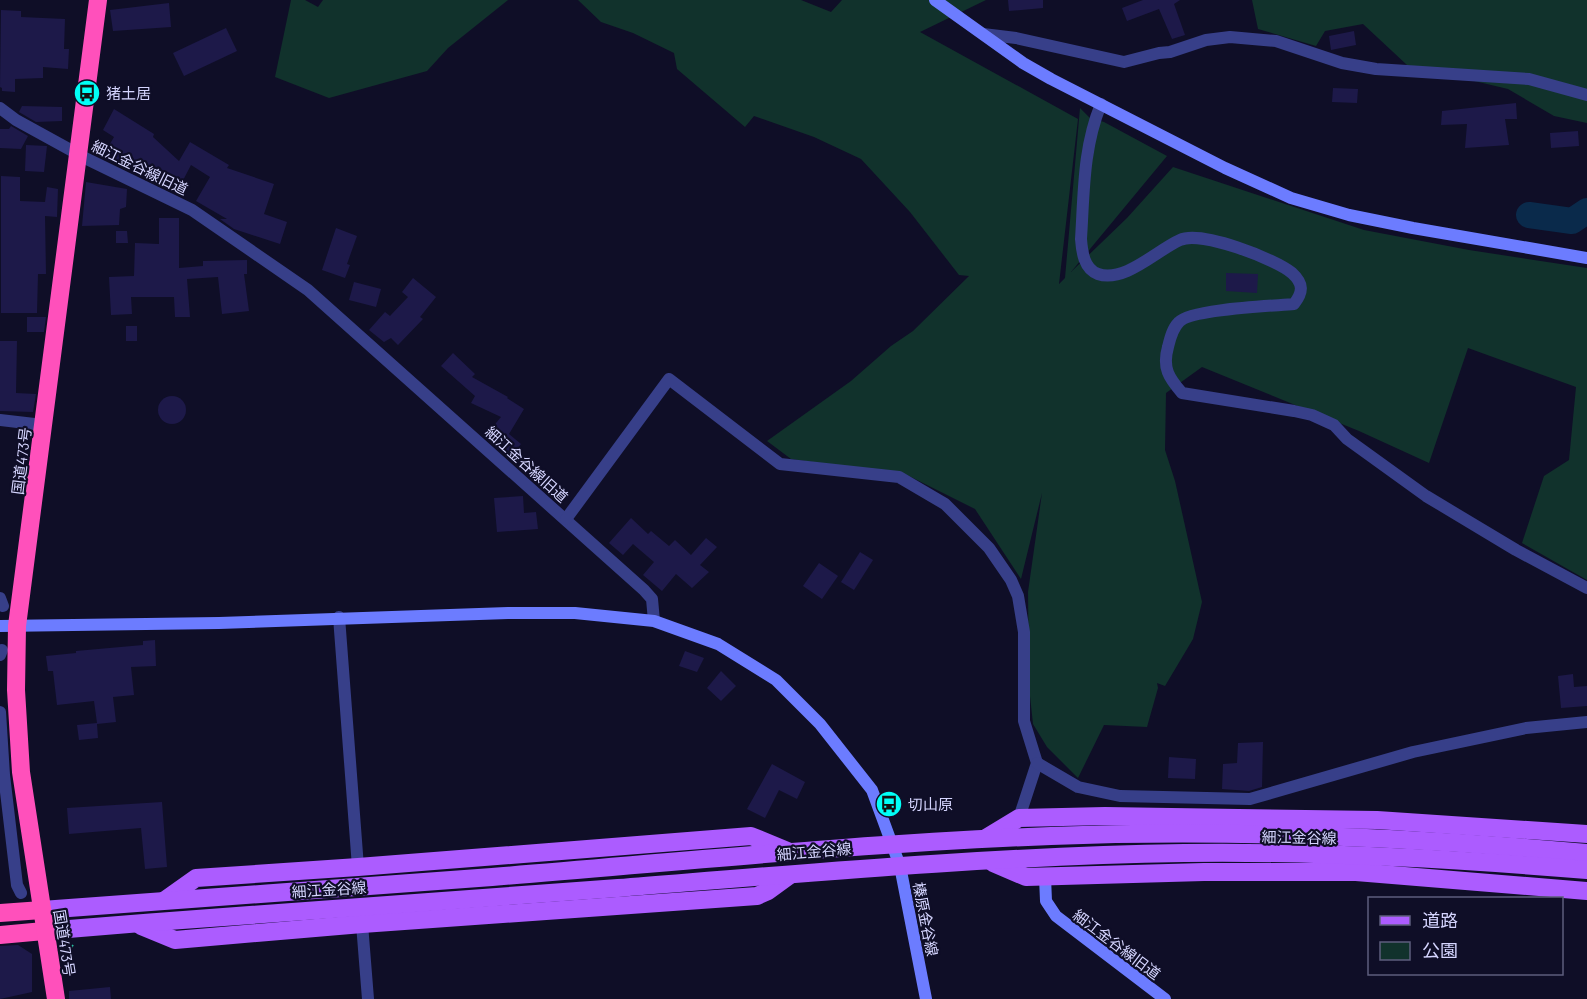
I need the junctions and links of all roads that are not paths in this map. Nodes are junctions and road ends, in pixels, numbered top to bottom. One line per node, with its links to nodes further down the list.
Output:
1 (98, 0): 7 (highway, 国道473号)
2 (934, 0): 3 (street)
3 (983, 34): 4 (street); 5 (street)
4 (1587, 94)
5 (1101, 104): 8 (street); 12 (street)
6 (0, 108): 7 (street, 細江金谷線旧道)
7 (79, 153): 10 (highway, 国道473号); 11 (street, 細江金谷線旧道)
8 (1587, 258)
9 (0, 420): 10 (street)
10 (44, 425): 15 (highway, 国道473号)
11 (566, 519): 14 (street, 細江金谷線旧道); 18 (street)
12 (1587, 588)
13 (339, 617): 14 (street); 15 (street); 29 (street)
14 (654, 621): 24 (street)
15 (9, 626): 19 (highway, 国道473号)
16 (0, 712): 19 (street)
17 (1587, 722): 18 (street)
18 (1037, 763): 21 (street)
19 (12, 774): 20 (street); 36 (highway, 国道473号)
20 (4, 814): 34 (street)
21 (1018, 818): 22 (main road); 23 (main road)
22 (1587, 834)
23 (985, 839): 24 (main road, 細江金谷線); 26 (main road, 細江金谷線)
24 (893, 845): 25 (main road, 細江金谷線); 28 (street, 榛原金谷線)
25 (791, 853): 29 (main road); 35 (main road, 細江金谷線)
26 (1587, 853)
27 (990, 861): 28 (main road, 細江金谷線); 30 (main road, 細江金谷線); 32 (main road)
28 (900, 866): 31 (main road, 細江金谷線); 45 (street, 榛原金谷線)
29 (358, 867): 35 (main road)
30 (1587, 870)
31 (792, 874): 38 (main road, 細江金谷線); 39 (main road)
32 (1045, 877): 33 (main road); 42 (street, 細江金谷線旧道)
33 (1587, 891)
34 (21, 894)
35 (165, 900): 36 (main road, 細江金谷線)
36 (42, 910): 37 (highway); 40 (highway, 国道473号)
37 (0, 913)
38 (136, 924): 39 (main road); 40 (main road, 細江金谷線)
39 (362, 924): 44 (street)
40 (44, 931): 41 (highway); 43 (highway, 国道473号)
41 (0, 935)
42 (1148, 986): 46 (street); 47 (street, 細江金谷線旧道)
43 (56, 999)
44 (368, 999)
45 (926, 999)
46 (1152, 999)
47 (1165, 999)

